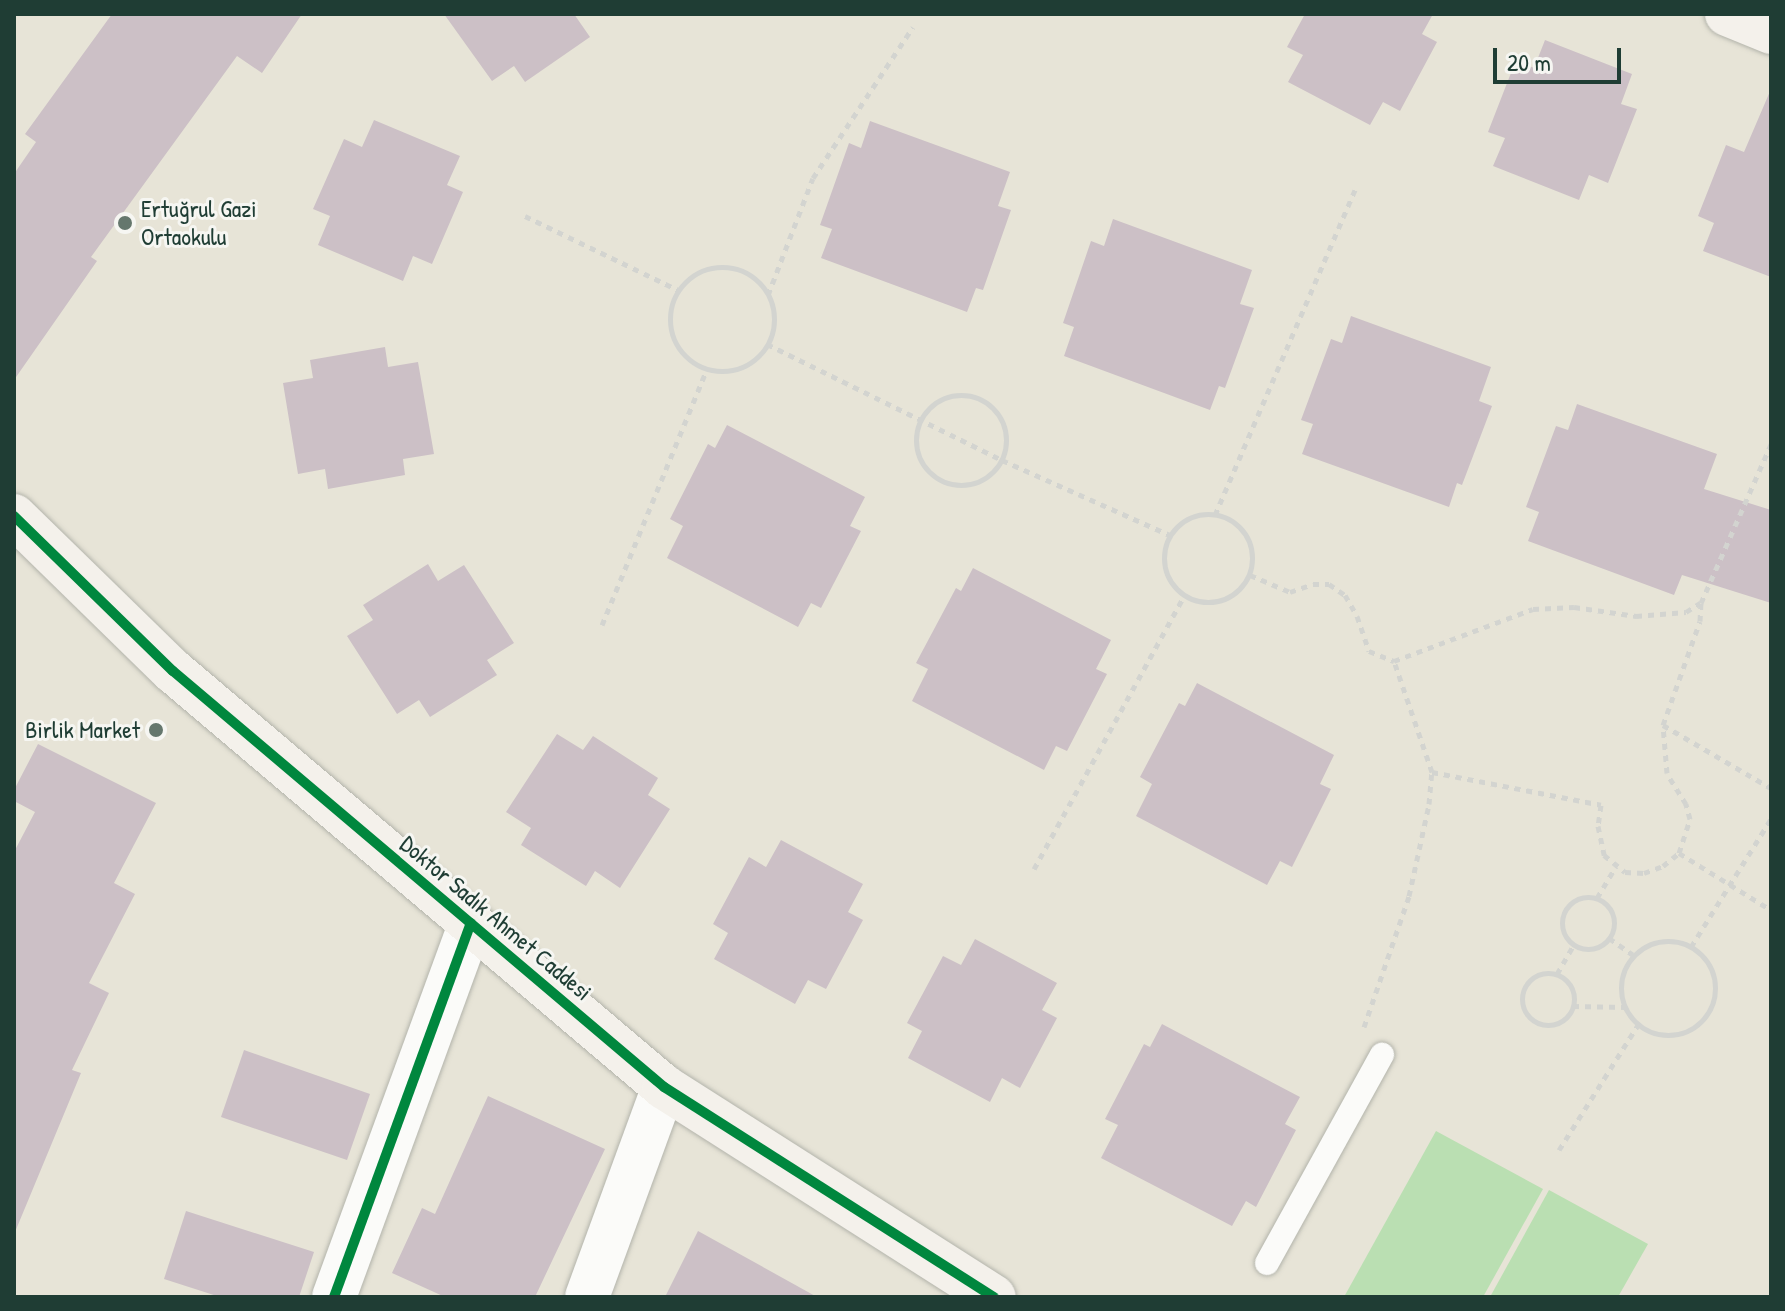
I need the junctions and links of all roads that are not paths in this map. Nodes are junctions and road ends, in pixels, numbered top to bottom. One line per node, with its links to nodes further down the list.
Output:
1 (1727, 14): 2 (street)
2 (1771, 32)
3 (14, 516): 4 (street, Doktor Sadık Ahmet Caddesi)
4 (471, 923): 6 (street, Doktor Sadık Ahmet Caddesi); 8 (street)
5 (1382, 1055): 7 (lane)
6 (664, 1087): 9 (street); 10 (street, Doktor Sadık Ahmet Caddesi)
7 (1267, 1263)
8 (334, 1297)
9 (587, 1297)
10 (994, 1297)

